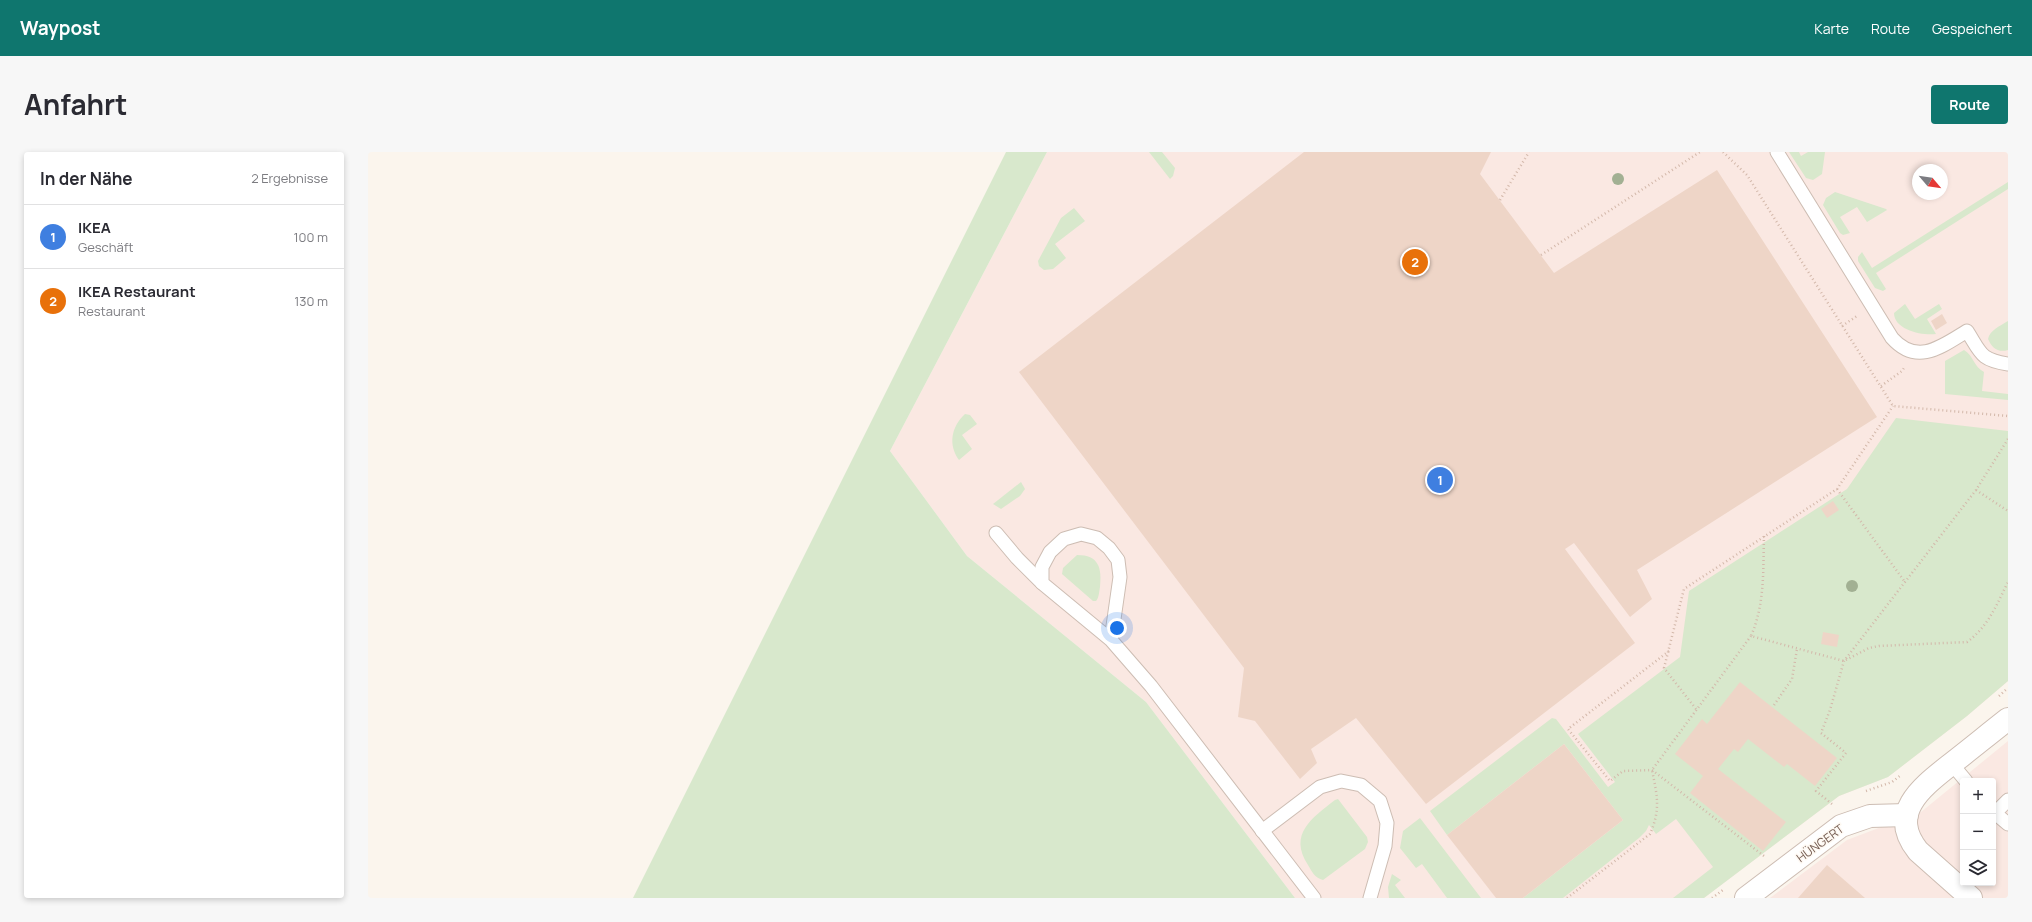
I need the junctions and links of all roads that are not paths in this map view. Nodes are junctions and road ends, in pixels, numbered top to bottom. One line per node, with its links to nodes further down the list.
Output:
1 (1777, 152): 2 (lane)
2 (2008, 364)
3 (996, 533): 4 (lane)
4 (1042, 583): 5 (lane); 5 (lane)
5 (1112, 640): 14 (lane)
6 (2008, 719): 7 (street)
7 (1952, 764): 8 (lane); 12 (street)
8 (1964, 778)
9 (2008, 800): 10 (lane)
10 (1996, 810)
11 (1996, 814): 13 (lane)
12 (1907, 816): 17 (street, HÜNGERT); 18 (street)
13 (2008, 824)
14 (1262, 830): 15 (lane); 16 (lane)
15 (1314, 898)
16 (1370, 898)
17 (1746, 898)
18 (1971, 898)

